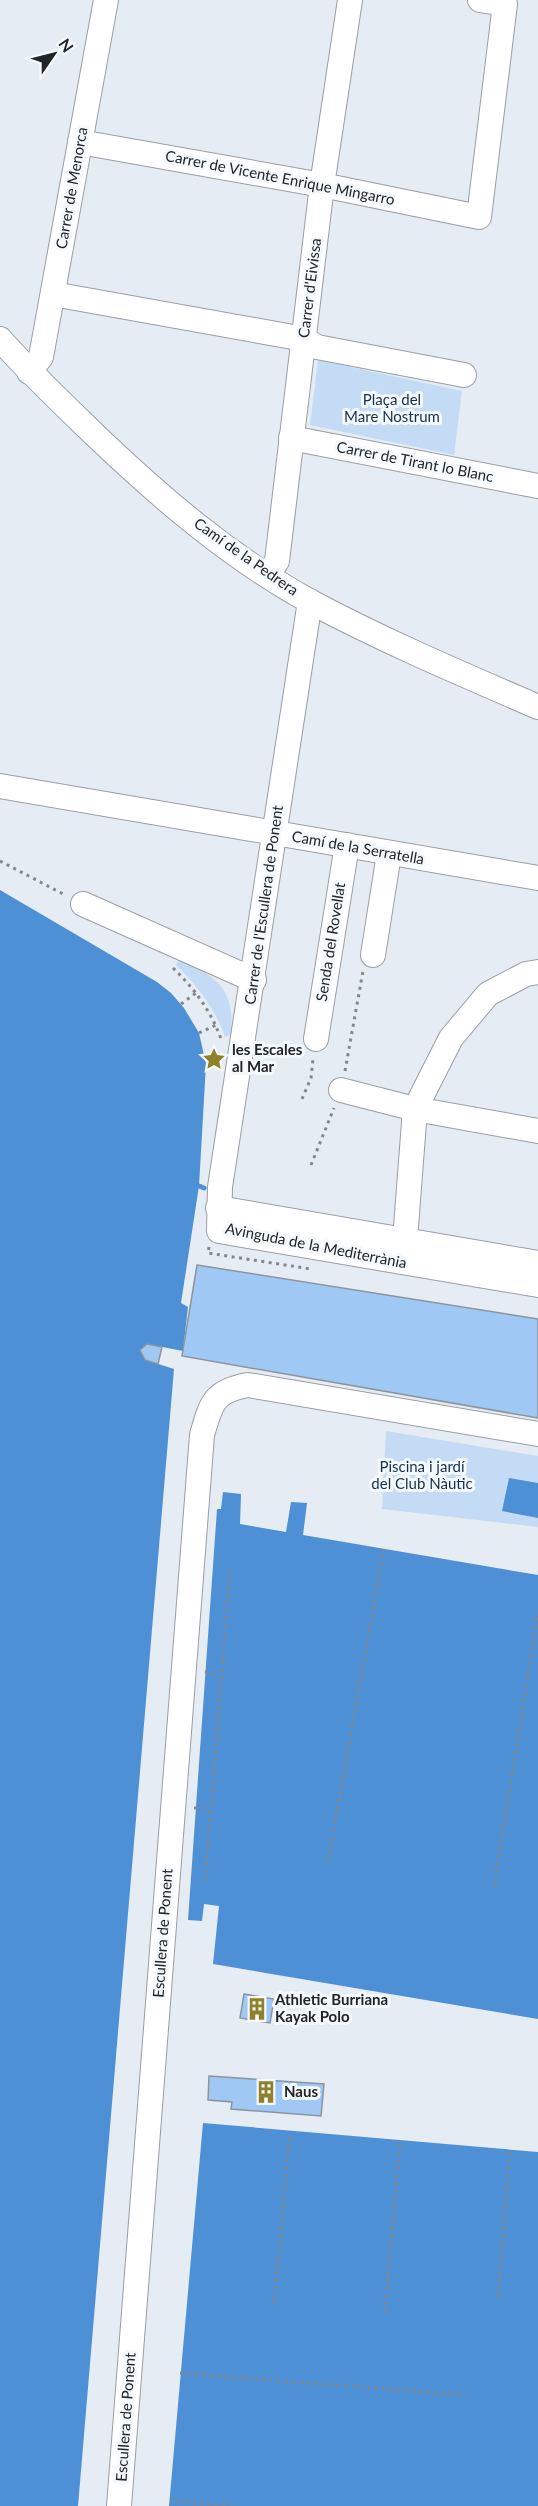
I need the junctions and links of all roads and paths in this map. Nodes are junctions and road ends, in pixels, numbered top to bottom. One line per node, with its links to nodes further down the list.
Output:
1 (106, 0): 4 (street, Carrer de Menorca)
2 (350, 0): 5 (street, Carrer d'Eivissa)
3 (480, 0): 5 (street, Carrer de Vicente Enrique Mingarro)
4 (81, 142): 5 (street, Carrer de Vicente Enrique Mingarro); 6 (street, Carrer de Menorca)
5 (322, 185): 8 (street, Carrer d'Eivissa)
6 (53, 294): 8 (street); 9 (street, Carrer de Menorca)
7 (0, 339): 9 (street, Camí de la Pedrera)
8 (304, 339): 10 (street); 11 (street, Carrer d'Eivissa)
9 (29, 372): 13 (street, Camí de la Pedrera)
10 (464, 375)
11 (291, 438): 12 (street, Carrer de Tirant lo Blanc); 13 (street, Carrer d'Eivissa)
12 (538, 486)
13 (268, 574): 14 (street, Camí de la Pedrera)
14 (310, 601): 15 (street, Camí de la Pedrera); 17 (street, Carrer de l'Escullera de Ponent)
15 (538, 707)
16 (0, 786): 17 (street, Camí de la Serratella)
17 (274, 833): 18 (street, Camí de la Serratella); 26 (street, Carrer de l'Escullera de Ponent)
18 (346, 845): 19 (street, Camí de la Serratella); 31 (street, Senda del Rovellat)
19 (389, 854): 21 (street, Camí de la Serratella); 23 (street)
20 (0, 861): 22 (path)
21 (538, 878)
22 (82, 904): 26 (street)
23 (373, 955): 35 (path)
24 (173, 968): 27 (path)
25 (538, 972): 37 (street)
26 (254, 980): 40 (street, Carrer de l'Escullera de Ponent)
27 (196, 993): 28 (path); 29 (path)
28 (181, 1004)
29 (216, 1025): 30 (path); 32 (path)
30 (199, 1033)
31 (316, 1040): 36 (path)
32 (224, 1047)
33 (226, 1060): 34 (path)
34 (206, 1064)
35 (341, 1090): 37 (street); 39 (path)
36 (302, 1099)
37 (415, 1109): 38 (street); 41 (street)
38 (538, 1131)
39 (311, 1165)
40 (219, 1208): 41 (street, Avinguda de la Mediterrània); 43 (street, Avinguda de la Mediterrània)
41 (405, 1240): 42 (street, Avinguda de la Mediterrània)
42 (538, 1263)
43 (538, 1285)
44 (538, 1434): 64 (street, Escullera de Ponent)
45 (384, 1549): 52 (path)
46 (230, 1570): 49 (path)
47 (538, 1612): 54 (path)
48 (204, 1672): 49 (path)
49 (220, 1674): 51 (path)
50 (194, 1808): 51 (path)
51 (209, 1808): 53 (path)
52 (328, 1861)
53 (205, 1881)
54 (494, 1887)
55 (290, 2132): 59 (path)
56 (400, 2140): 60 (path)
57 (510, 2149): 58 (path)
58 (498, 2297)
59 (274, 2304)
60 (385, 2312)
61 (180, 2373): 62 (path)
62 (465, 2395)
63 (170, 2501): 65 (path)
64 (119, 2506)
65 (232, 2506)

